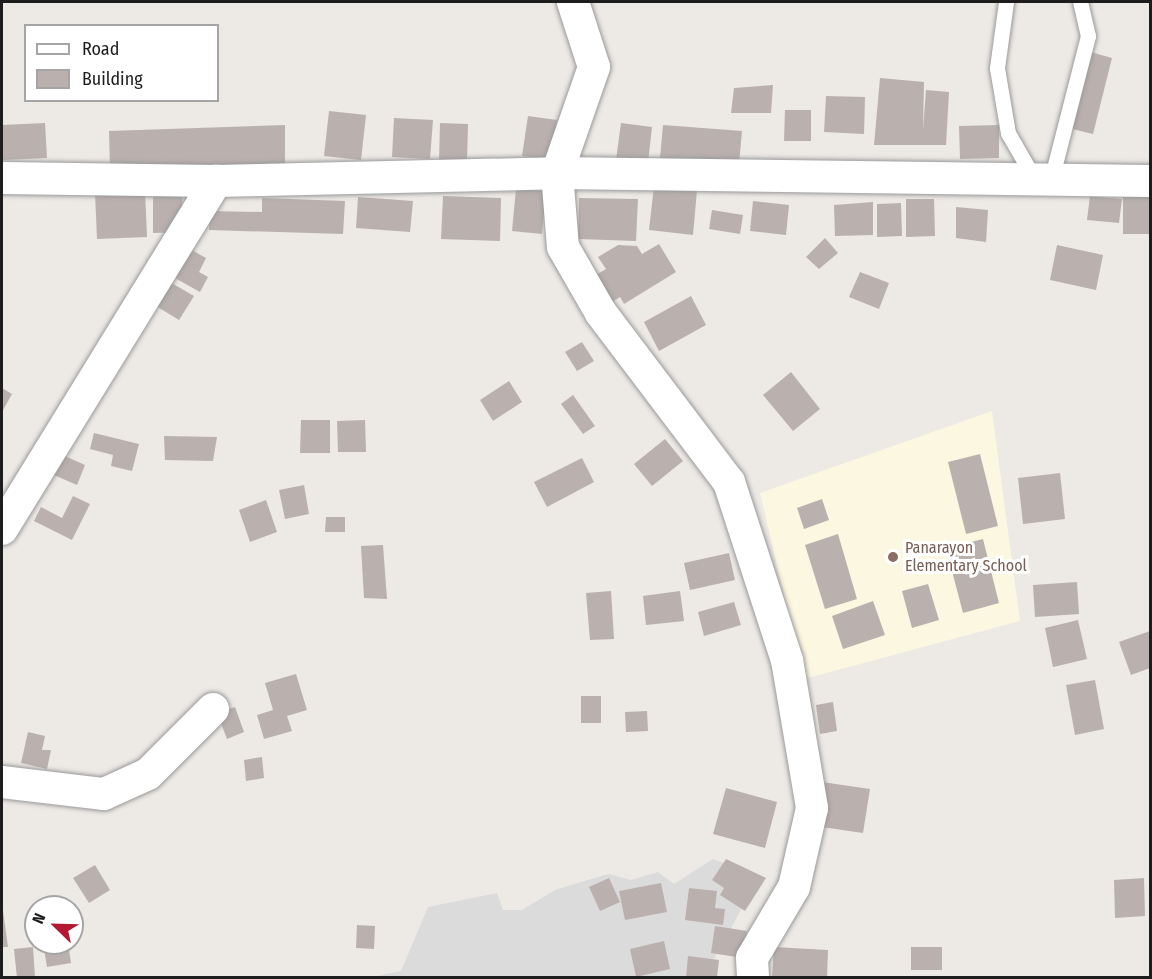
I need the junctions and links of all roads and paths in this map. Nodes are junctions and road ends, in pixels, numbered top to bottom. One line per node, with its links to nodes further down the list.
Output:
1 (573, 2): 4 (street)
2 (1006, 2): 6 (lane)
3 (1080, 2): 6 (lane)
4 (557, 173): 6 (street); 7 (street); 12 (street)
5 (2, 178): 7 (street)
6 (1043, 180): 8 (street)
7 (216, 181): 9 (street)
8 (1150, 181)
9 (2, 529)
10 (213, 709): 11 (street)
11 (2, 782)
12 (753, 978)

